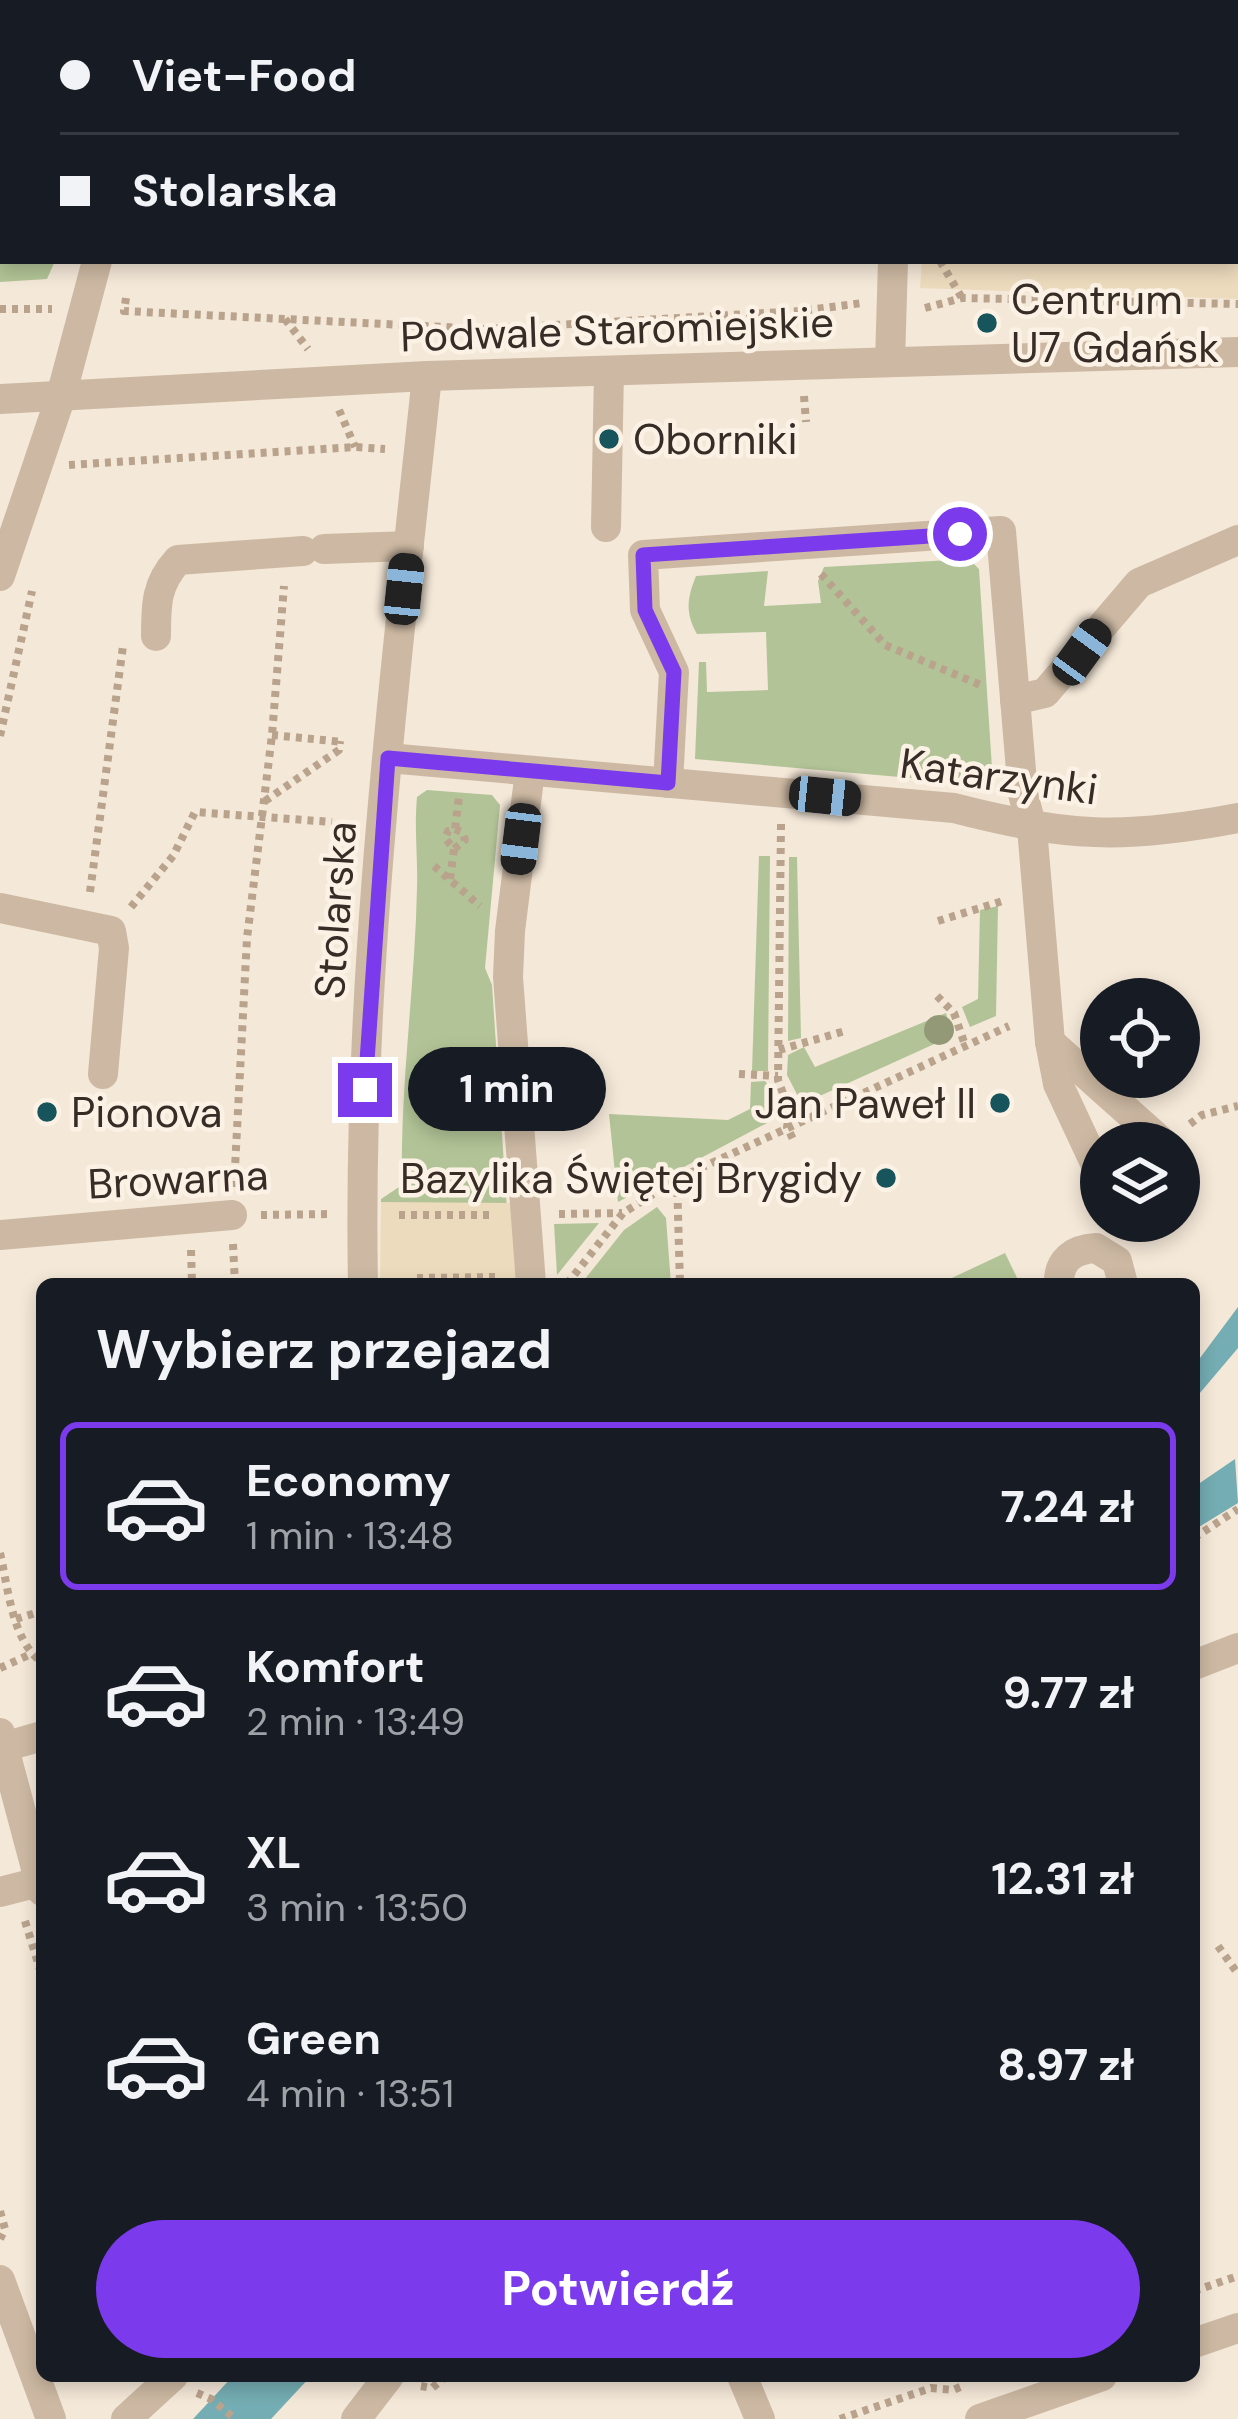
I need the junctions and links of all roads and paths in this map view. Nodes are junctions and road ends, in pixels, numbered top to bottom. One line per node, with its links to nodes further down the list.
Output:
1 (97, 264): 17 (street)
2 (893, 264): 14 (street)
3 (942, 264): 4 (path)
4 (962, 298): 6 (path); 7 (path)
5 (863, 303): 11 (path)
6 (1238, 304)
7 (925, 308)
8 (0, 309): 9 (path)
9 (53, 309)
10 (124, 311): 11 (path)
11 (285, 320): 13 (path)
12 (1238, 352): 14 (street, Podwale Staromiejskie)
13 (313, 355)
14 (890, 362): 15 (street, Podwale Staromiejskie)
15 (609, 370): 16 (street, Podwale Staromiejskie); 23 (street)
16 (427, 376): 17 (street, Podwale Staromiejskie); 25 (street, Stolarska)
17 (61, 396): 18 (street, Podwale Staromiejskie); 21 (street)
18 (0, 399)
19 (385, 449): 20 (path)
20 (69, 464): 21 (path); 22 (path)
21 (37, 467): 29 (street)
22 (62, 487)
23 (607, 527)
24 (1238, 540): 32 (street)
25 (409, 546): 27 (street); 35 (street, Stolarska)
26 (796, 547): 32 (path); 32 (street); 37 (street)
27 (304, 550): 30 (street); 33 (path)
28 (37, 575): 34 (path)
29 (0, 576)
30 (156, 595): 31 (street); 51 (path)
31 (156, 636)
32 (1015, 700): 43 (street)
33 (272, 735): 39 (path); 39 (path)
34 (0, 736)
35 (388, 758): 36 (street, Katarzynki); 69 (street, Stolarska)
36 (530, 771): 37 (street, Katarzynki); 79 (street)
37 (668, 783): 43 (street, Katarzynki)
38 (460, 788): 46 (path)
39 (264, 802): 40 (path)
40 (260, 818): 42 (path); 51 (path); 73 (path)
41 (1238, 818): 43 (street, Katarzynki)
42 (332, 822)
43 (1032, 828): 55 (street)
44 (779, 857): 57 (path)
45 (434, 866): 46 (path)
46 (450, 879): 49 (path)
47 (1013, 898): 50 (path)
48 (0, 908): 51 (street)
49 (490, 915)
50 (938, 921)
51 (98, 927): 58 (street)
52 (937, 996): 56 (path)
53 (1010, 1026): 56 (path)
54 (845, 1030): 57 (path)
55 (1049, 1042): 62 (street); 64 (street)
56 (965, 1045): 65 (path)
57 (778, 1050): 60 (path)
58 (104, 1074)
59 (739, 1074): 60 (path)
60 (778, 1076): 65 (path)
61 (1238, 1106): 63 (path)
62 (1155, 1122)
63 (1192, 1122)
64 (1080, 1126)
65 (787, 1127): 66 (path); 67 (path)
66 (793, 1139)
67 (677, 1179): 68 (path); 81 (path)
68 (623, 1213): 72 (path); 80 (path)
69 (362, 1214): 73 (path, Browarna); 78 (street, Stolarska)
70 (399, 1214): 71 (path)
71 (508, 1214)
72 (542, 1214)
73 (232, 1215): 74 (street, Browarna); 77 (path)
74 (0, 1234)
75 (1089, 1242): 82 (street)
76 (1103, 1242): 83 (street)
77 (235, 1278)
78 (363, 1278)
79 (522, 1278)
80 (572, 1278)
81 (680, 1278)
82 (1060, 1278)
83 (1121, 1278)
84 (1238, 1509): 85 (path)
85 (1200, 1534)
86 (0, 1553): 88 (path)
87 (36, 1613): 88 (path)
88 (16, 1619): 90 (path)
89 (1238, 1648): 92 (street)
90 (31, 1654): 91 (path); 93 (path)
91 (36, 1658)
92 (1200, 1663)
93 (0, 1668)
94 (36, 1737): 95 (street)
95 (1, 1743): 96 (street)
96 (36, 1869)
97 (36, 1888): 98 (street)
98 (0, 1892)
99 (1219, 1946): 100 (path)
100 (1238, 1974)
101 (0, 2210): 102 (path)
102 (0, 2240)
103 (1238, 2276): 105 (path)
104 (0, 2280): 108 (street)
105 (1200, 2289)
106 (1238, 2328): 107 (street)
107 (1200, 2341)
108 (36, 2378)
109 (37, 2382): 118 (street)
110 (166, 2382): 119 (street)
111 (397, 2382): 121 (street)
112 (407, 2382): 113 (path)
113 (439, 2382)
114 (745, 2382): 122 (street)
115 (1085, 2382): 124 (street)
116 (970, 2384): 123 (path)
117 (211, 2398): 120 (path)
118 (51, 2419)
119 (126, 2419)
120 (235, 2419)
121 (356, 2419)
122 (760, 2419)
123 (840, 2419)
124 (980, 2419)

